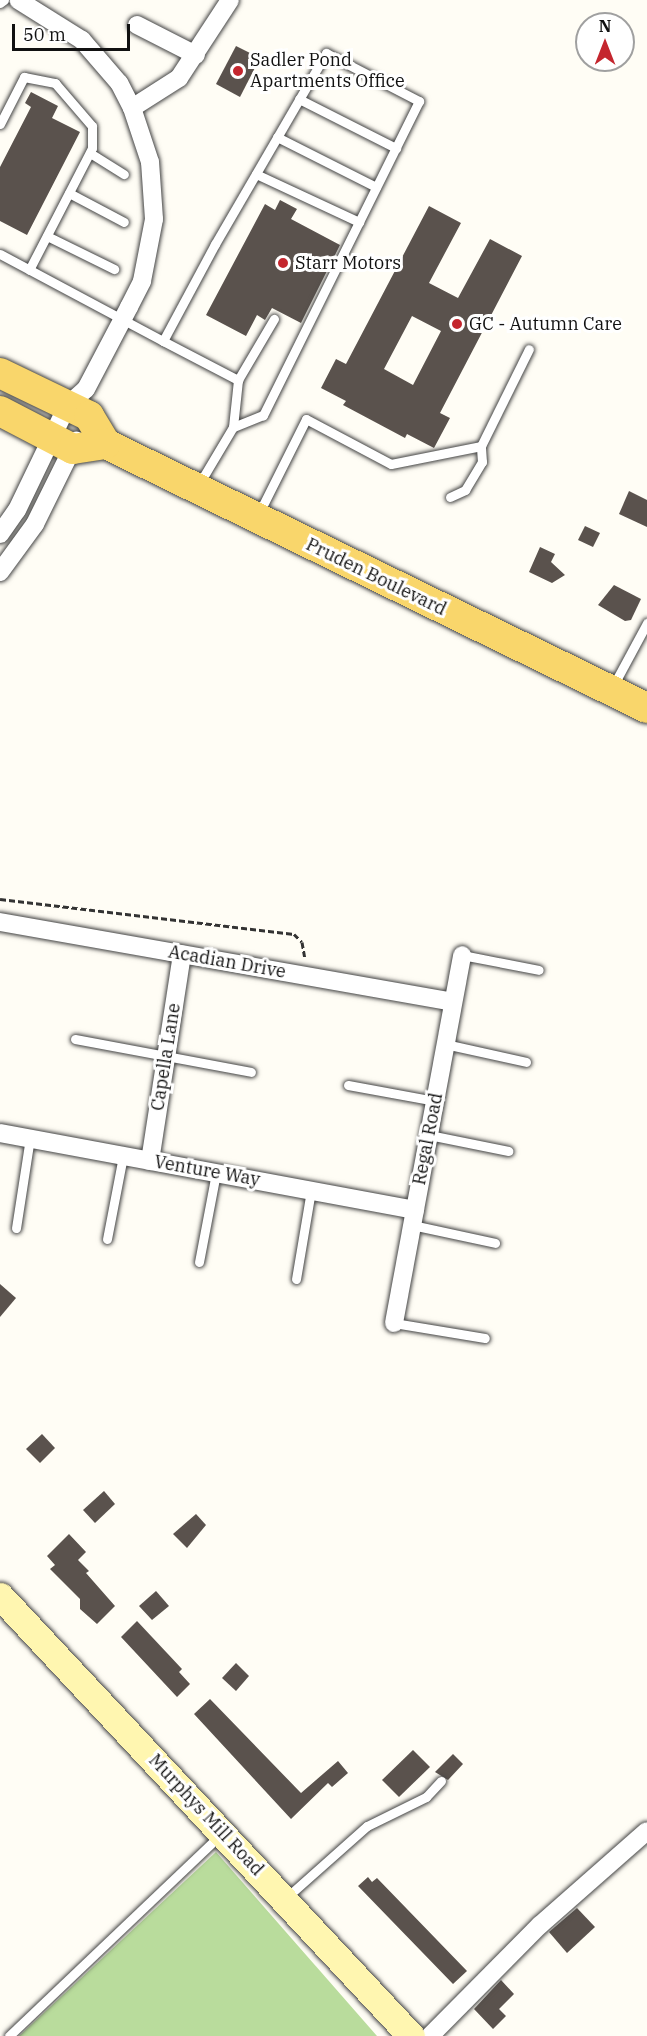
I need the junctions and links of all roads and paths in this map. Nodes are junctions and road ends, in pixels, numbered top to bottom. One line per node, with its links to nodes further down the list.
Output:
1 (18, 0): 6 (street)
2 (230, 0): 4 (street)
3 (137, 25): 4 (street)
4 (196, 55): 6 (street)
5 (299, 99): 8 (lane); 9 (lane); 9 (lane)
6 (132, 108): 22 (street)
7 (0, 124): 10 (lane)
8 (277, 137): 12 (lane); 13 (lane)
9 (396, 148): 13 (lane)
10 (90, 153): 11 (lane); 14 (lane)
11 (124, 174)
12 (256, 174): 16 (lane); 23 (lane)
13 (376, 187): 16 (lane)
14 (69, 193): 15 (lane); 17 (lane)
15 (124, 222)
16 (359, 222): 29 (lane)
17 (47, 236): 19 (lane); 20 (lane)
18 (0, 254): 20 (lane)
19 (114, 269)
20 (29, 270): 22 (lane)
21 (274, 319): 26 (lane)
22 (123, 320): 23 (lane); 27 (street)
23 (163, 341): 26 (lane)
24 (529, 349): 32 (lane)
25 (0, 373): 27 (main road)
26 (238, 380): 29 (lane)
27 (80, 404): 30 (street); 31 (main road)
28 (0, 411): 30 (main road)
29 (233, 427): 33 (lane)
30 (63, 444): 31 (main road); 36 (street); 37 (street)
31 (106, 444): 33 (main road, Pruden Boulevard)
32 (481, 446): 34 (lane); 35 (lane)
33 (196, 489): 35 (main road, Pruden Boulevard)
34 (450, 497)
35 (257, 518): 39 (main road, Pruden Boulevard)
36 (0, 534)
37 (0, 572)
38 (647, 623): 39 (lane)
39 (611, 691): 40 (main road, Pruden Boulevard)
40 (646, 705)
41 (0, 899): 46 (path)
42 (0, 921): 43 (street, Acadian Drive)
43 (183, 954): 46 (street, Acadian Drive); 50 (street, Capella Lane)
44 (462, 955): 45 (lane); 47 (street, Regal Road)
45 (539, 970)
46 (303, 975): 47 (street, Acadian Drive)
47 (453, 1002): 49 (street, Regal Road)
48 (75, 1039): 50 (lane)
49 (446, 1044): 51 (lane); 54 (street, Regal Road)
50 (167, 1056): 52 (lane); 60 (street, Capella Lane)
51 (526, 1062)
52 (251, 1072)
53 (348, 1085): 54 (lane)
54 (435, 1101): 56 (street, Regal Road)
55 (0, 1133): 57 (street, Venture Way)
56 (429, 1135): 58 (lane); 63 (street, Regal Road)
57 (30, 1138): 59 (street, Venture Way); 64 (lane)
58 (508, 1151)
59 (123, 1156): 60 (street, Venture Way); 65 (lane)
60 (150, 1161): 61 (street, Venture Way)
61 (216, 1173): 62 (street, Venture Way); 67 (lane)
62 (311, 1191): 63 (street, Venture Way); 68 (lane)
63 (413, 1217): 66 (lane); 69 (street, Regal Road)
64 (16, 1228)
65 (107, 1239)
66 (495, 1243)
67 (199, 1262)
68 (296, 1279)
69 (394, 1323): 70 (lane)
70 (485, 1338)
71 (0, 1596): 74 (street, Murphys Mill Road)
72 (441, 1781): 75 (lane)
73 (647, 1831): 78 (street)
74 (223, 1833): 75 (street, Murphys Mill Road); 76 (lane)
75 (285, 1899): 77 (street, Murphys Mill Road)
76 (9, 2036)
77 (411, 2036)
78 (430, 2036)

